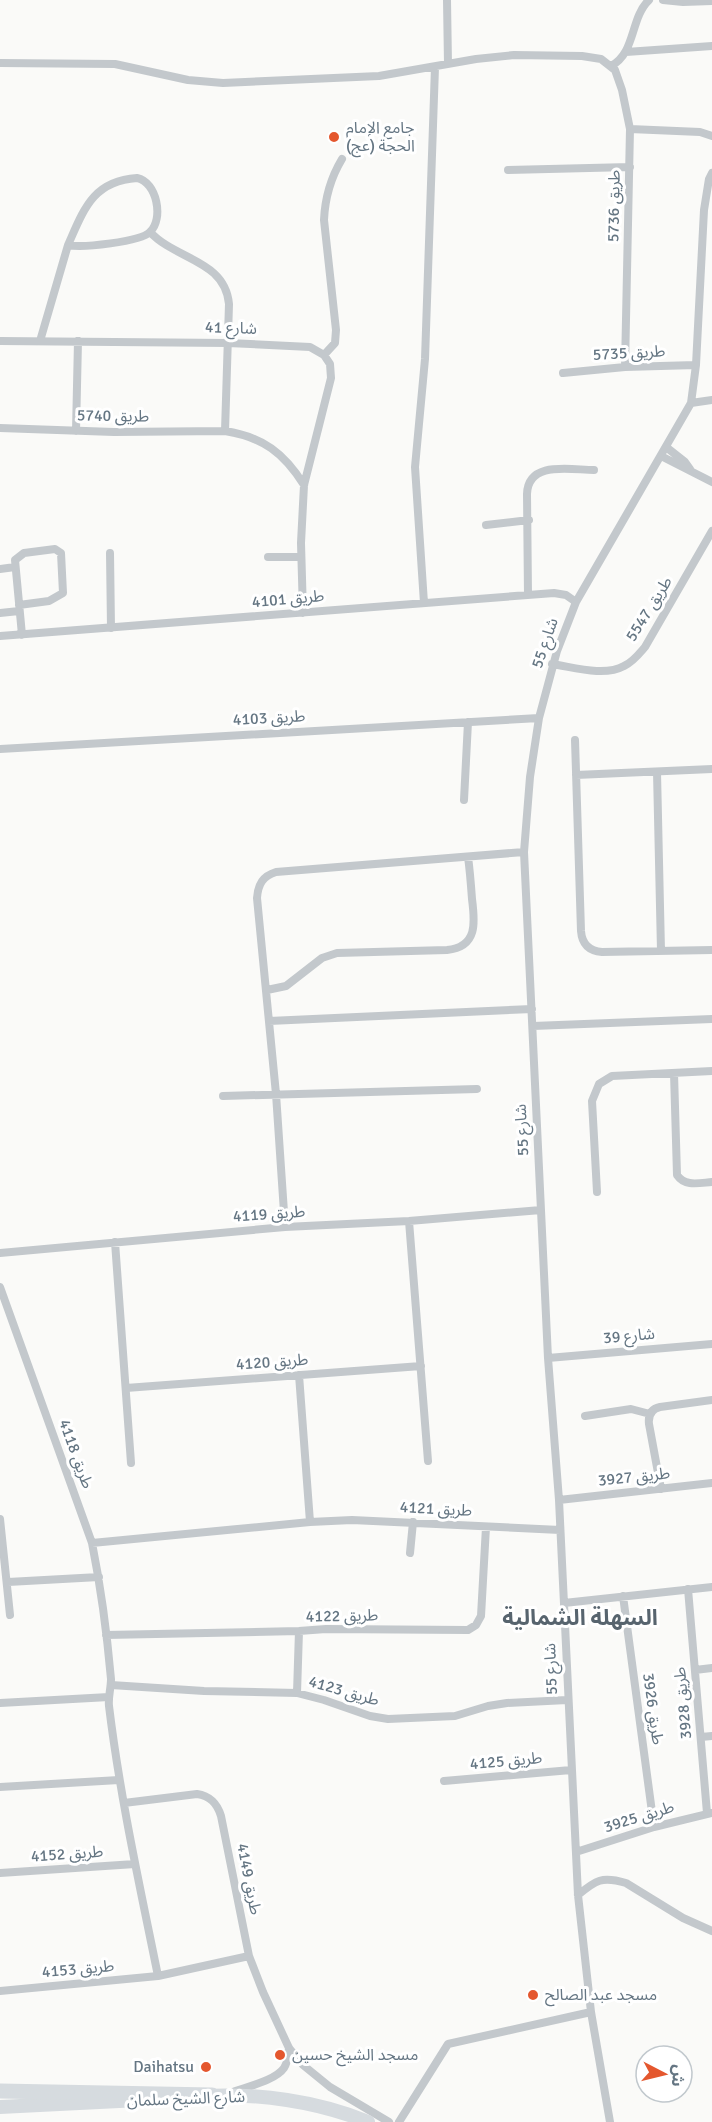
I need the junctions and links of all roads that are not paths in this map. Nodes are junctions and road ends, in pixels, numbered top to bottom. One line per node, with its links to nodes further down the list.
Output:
1 (447, 0): 8 (street)
2 (649, 0): 6 (street)
3 (663, 0): 4 (street)
4 (712, 1)
5 (712, 46): 6 (street)
6 (626, 52): 9 (street)
7 (0, 63): 10 (street)
8 (448, 64): 9 (street); 10 (street)
9 (611, 66): 11 (street, طريق 5736)
10 (435, 67): 49 (street)
11 (630, 129): 12 (street); 14 (street, طريق 5736)
12 (712, 135)
13 (342, 159): 23 (street)
14 (630, 167): 15 (street); 25 (street, طريق 5736)
15 (508, 170)
16 (712, 173): 24 (street, شارع 55)
17 (150, 232): 18 (street); 18 (street); 22 (street)
18 (68, 244): 20 (street)
19 (0, 341): 20 (street, شارع 41)
20 (40, 341): 21 (street, شارع 41)
21 (78, 341): 22 (street, شارع 41); 30 (street)
22 (228, 343): 23 (street, شارع 41); 31 (street)
23 (324, 355): 37 (street)
24 (696, 364): 25 (street, طريق 5735); 28 (street, شارع 55)
25 (626, 367): 26 (street, طريق 5735)
26 (563, 373)
27 (712, 400): 28 (street)
28 (691, 403): 32 (street, شارع 55)
29 (0, 428): 30 (street, طريق 5740)
30 (76, 431): 31 (street, طريق 5740)
31 (225, 431): 37 (street)
32 (666, 447): 33 (street, شارع 55); 34 (street)
33 (661, 456): 34 (street); 48 (street, شارع 55)
34 (690, 469): 36 (street)
35 (594, 470): 38 (street)
36 (712, 482)
37 (304, 485): 44 (street)
38 (529, 520): 39 (street); 47 (street)
39 (486, 525)
40 (712, 531): 41 (street, طريق 5547)
41 (708, 548): 56 (street, طريق 5547)
42 (110, 553): 53 (street)
43 (268, 557): 44 (street)
44 (301, 557): 52 (street)
45 (15, 567): 46 (street); 50 (street); 50 (street)
46 (0, 569)
47 (528, 595): 48 (street, طريق 4101); 49 (street, طريق 4101)
48 (576, 602): 56 (street, شارع 55)
49 (424, 603): 52 (street, طريق 4101)
50 (19, 608): 51 (street); 54 (street)
51 (0, 613)
52 (303, 613): 53 (street, طريق 4101)
53 (111, 628): 54 (street, طريق 4101)
54 (22, 635): 55 (street, طريق 4101)
55 (0, 636)
56 (552, 664): 57 (street, شارع 55)
57 (539, 718): 58 (street, طريق 4103); 65 (street, شارع 55)
58 (468, 722): 60 (street, طريق 4103); 64 (street)
59 (575, 740): 63 (street)
60 (0, 748)
61 (712, 769): 62 (street)
62 (657, 772): 63 (street); 68 (street)
63 (576, 775): 68 (street)
64 (464, 800)
65 (525, 852): 66 (street); 70 (street, شارع 55)
66 (468, 856): 69 (street); 69 (street)
67 (712, 950): 68 (street)
68 (662, 951)
69 (267, 990): 72 (street)
70 (532, 1009): 72 (street); 73 (street, شارع 55)
71 (712, 1019): 73 (street)
72 (269, 1021): 77 (street)
73 (533, 1026): 81 (street, شارع 55)
74 (712, 1071): 75 (street)
75 (674, 1073): 79 (street); 80 (street)
76 (477, 1089): 77 (street)
77 (276, 1094): 78 (street); 83 (street)
78 (223, 1096)
79 (712, 1182)
80 (597, 1192)
81 (541, 1209): 82 (street, طريق 4119); 88 (street, شارع 55)
82 (409, 1221): 83 (street, طريق 4119); 89 (street)
83 (285, 1227): 84 (street, طريق 4119)
84 (115, 1242): 85 (street, طريق 4119); 91 (street)
85 (0, 1253)
86 (0, 1287): 105 (street, طريق 4118)
87 (712, 1344): 88 (street, شارع 39)
88 (548, 1358): 99 (street, شارع 55)
89 (420, 1366): 90 (street, طريق 4120); 95 (street)
90 (299, 1375): 91 (street, طريق 4120); 101 (street)
91 (126, 1388): 96 (street)
92 (712, 1400): 93 (street)
93 (650, 1414): 94 (street); 98 (street)
94 (585, 1416)
95 (428, 1461)
96 (131, 1463)
97 (712, 1483): 98 (street, طريق 3927)
98 (661, 1489): 99 (street, طريق 3927)
99 (559, 1500): 104 (street, شارع 55)
100 (0, 1519): 108 (street)
101 (310, 1522): 102 (street, طريق 4121); 105 (street, طريق 4121)
102 (413, 1522): 103 (street, طريق 4121); 106 (street)
103 (486, 1527): 104 (street, طريق 4121); 114 (street, طريق 4122)
104 (560, 1530): 112 (street, شارع 55)
105 (92, 1543): 107 (street, طريق 4118)
106 (410, 1553)
107 (99, 1577): 108 (street); 115 (street, طريق 4118)
108 (8, 1582): 113 (street)
109 (712, 1587): 110 (street)
110 (688, 1590): 111 (street); 117 (street, طريق 3928)
111 (623, 1596): 112 (street); 131 (street, طريق 3926)
112 (564, 1603): 121 (street, شارع 55)
113 (10, 1615)
114 (299, 1631): 115 (street, طريق 4122); 119 (street)
115 (106, 1635): 118 (street)
116 (712, 1668): 117 (street)
117 (695, 1670): 124 (street, طريق 3928)
118 (111, 1685): 119 (street, طريق 4123); 120 (street)
119 (297, 1693): 121 (street, طريق 4123)
120 (109, 1697): 122 (street); 126 (street)
121 (567, 1700): 125 (street, شارع 55)
122 (0, 1703)
123 (712, 1736): 124 (street)
124 (701, 1737): 130 (street, طريق 3928)
125 (571, 1770): 127 (street, طريق 4125); 132 (street, شارع 55)
126 (119, 1779): 128 (street); 129 (street)
127 (444, 1781)
128 (0, 1787)
129 (124, 1803): 133 (street); 137 (street, طريق 4149)
130 (710, 1813): 131 (street, طريق 3925)
131 (654, 1827): 132 (street, طريق 3925)
132 (576, 1852): 135 (street, شارع 55)
133 (135, 1864): 134 (street, طريق 4152); 138 (street)
134 (0, 1873)
135 (578, 1895): 136 (street); 140 (street, شارع 55)
136 (712, 1931)
137 (249, 1956): 138 (street, طريق 4153); 141 (street, طريق 4149)
138 (158, 1976): 139 (street, طريق 4153)
139 (0, 1991)
140 (591, 2012): 147 (street); 148 (street, شارع 55)
141 (289, 2048): 143 (street); 146 (street, طريق 4149)
142 (0, 2091): 143 (highway)
143 (218, 2096): 144 (main road, شارع الشيخ سلمان); 145 (main road, شارع الشيخ سلمان)
144 (0, 2107)
145 (368, 2122)
146 (389, 2122)
147 (399, 2122)
148 (610, 2122)

